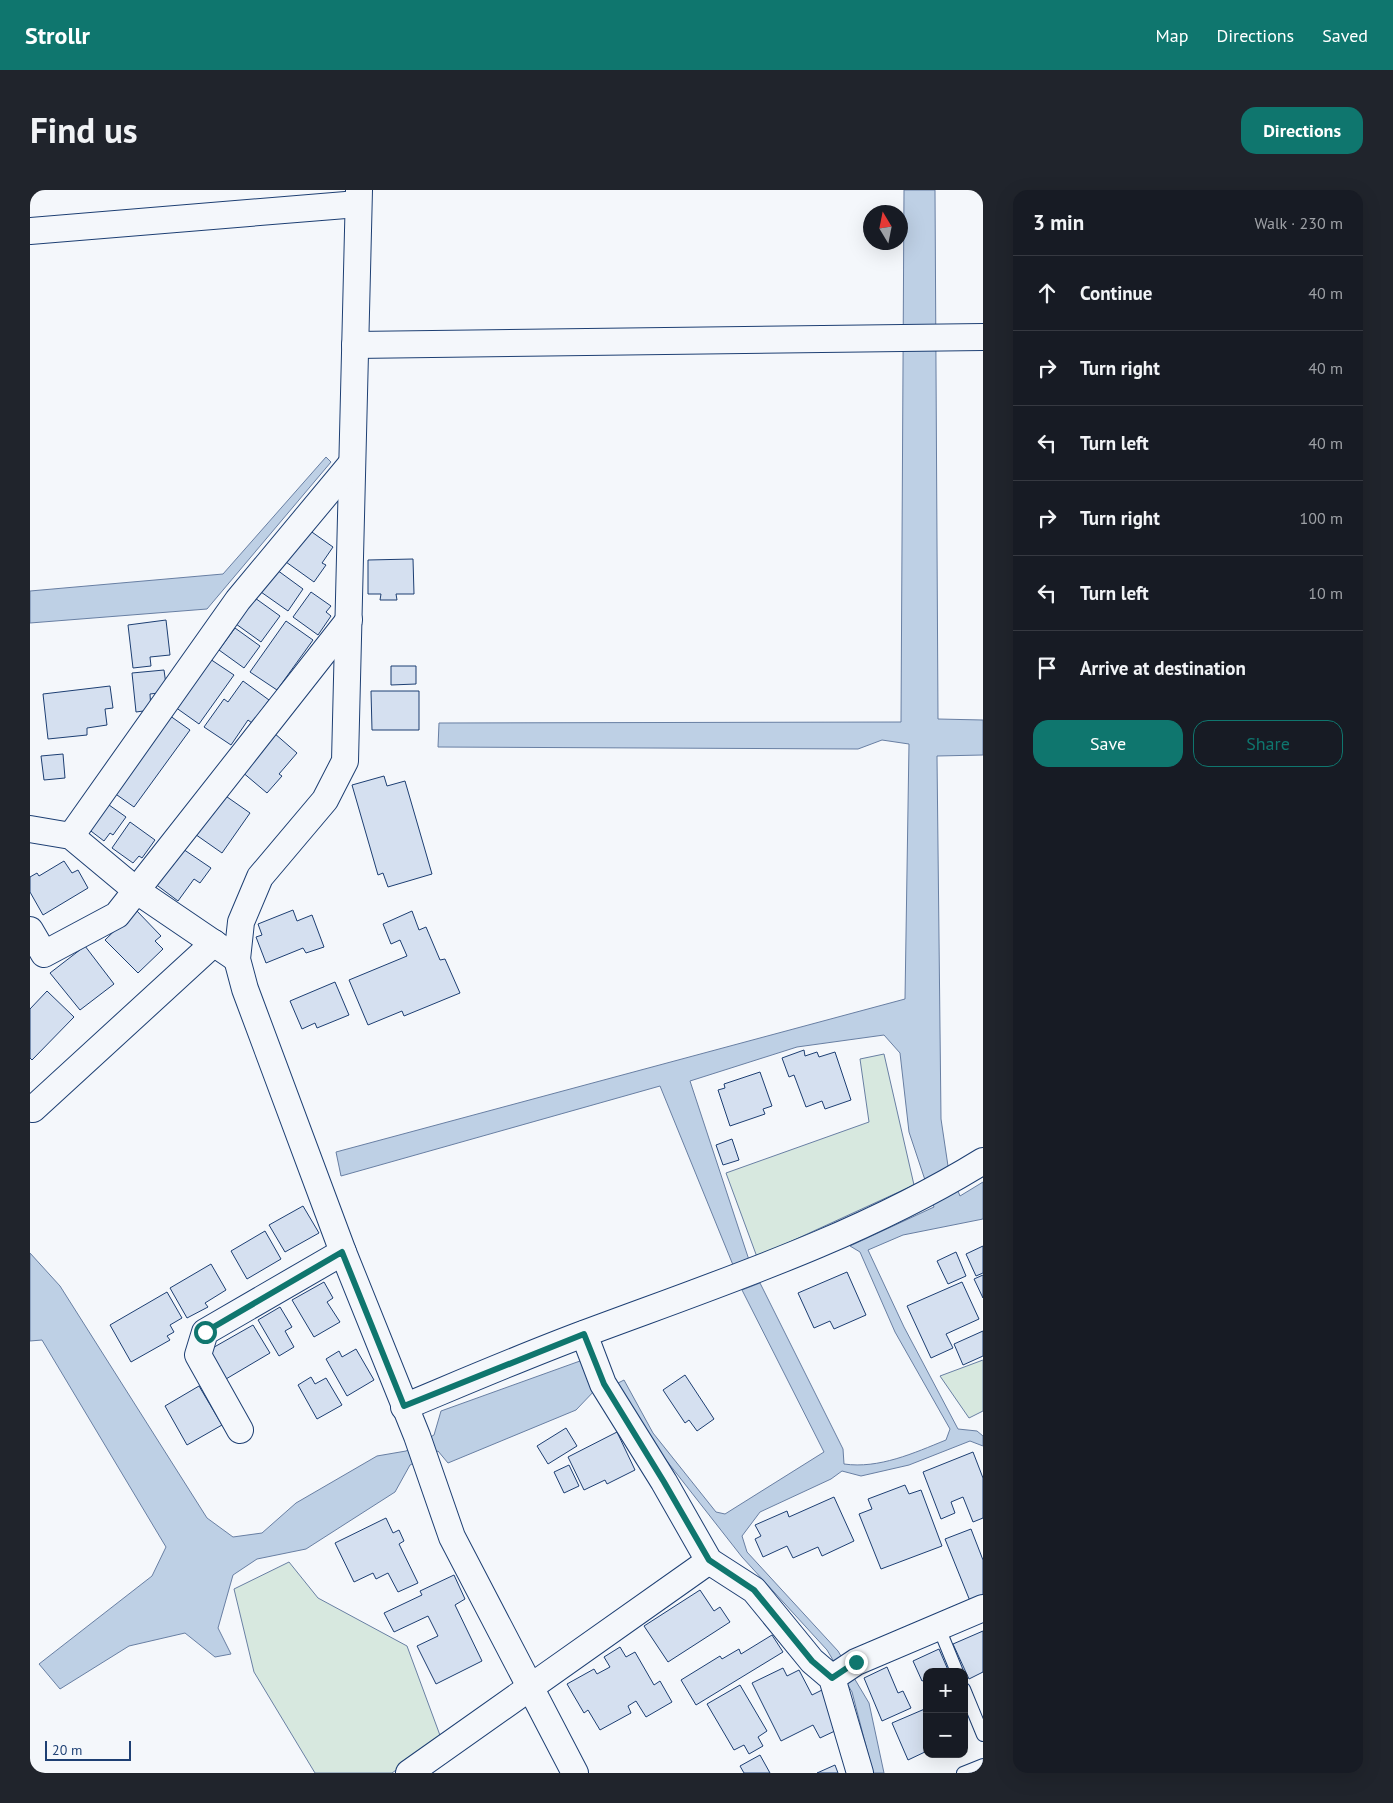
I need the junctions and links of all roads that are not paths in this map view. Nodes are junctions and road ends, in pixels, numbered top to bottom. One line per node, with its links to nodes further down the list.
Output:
1 (359, 197): 2 (street); 4 (street)
2 (30, 231)
3 (983, 337): 4 (street)
4 (355, 345): 5 (street)
5 (352, 463): 6 (street); 8 (street)
6 (349, 620): 9 (street); 12 (street)
7 (30, 829): 8 (street)
8 (71, 836): 9 (street)
9 (137, 891): 10 (street); 11 (street)
10 (30, 930)
11 (214, 943): 12 (street); 13 (street)
12 (237, 959): 15 (street)
13 (33, 1109)
14 (983, 1161): 16 (street)
15 (342, 1252): 17 (street); 18 (street)
16 (584, 1334): 17 (street); 19 (street)
17 (404, 1406): 24 (street)
18 (240, 1430)
19 (709, 1560): 23 (street); 24 (street)
20 (983, 1608): 21 (street)
21 (939, 1628): 22 (lane); 23 (street)
22 (955, 1668)
23 (832, 1678): 30 (street)
24 (531, 1688): 28 (street); 29 (street)
25 (968, 1699): 26 (lane)
26 (983, 1735)
27 (983, 1765): 31 (lane)
28 (409, 1773)
29 (575, 1773)
30 (860, 1773)
31 (963, 1773)

